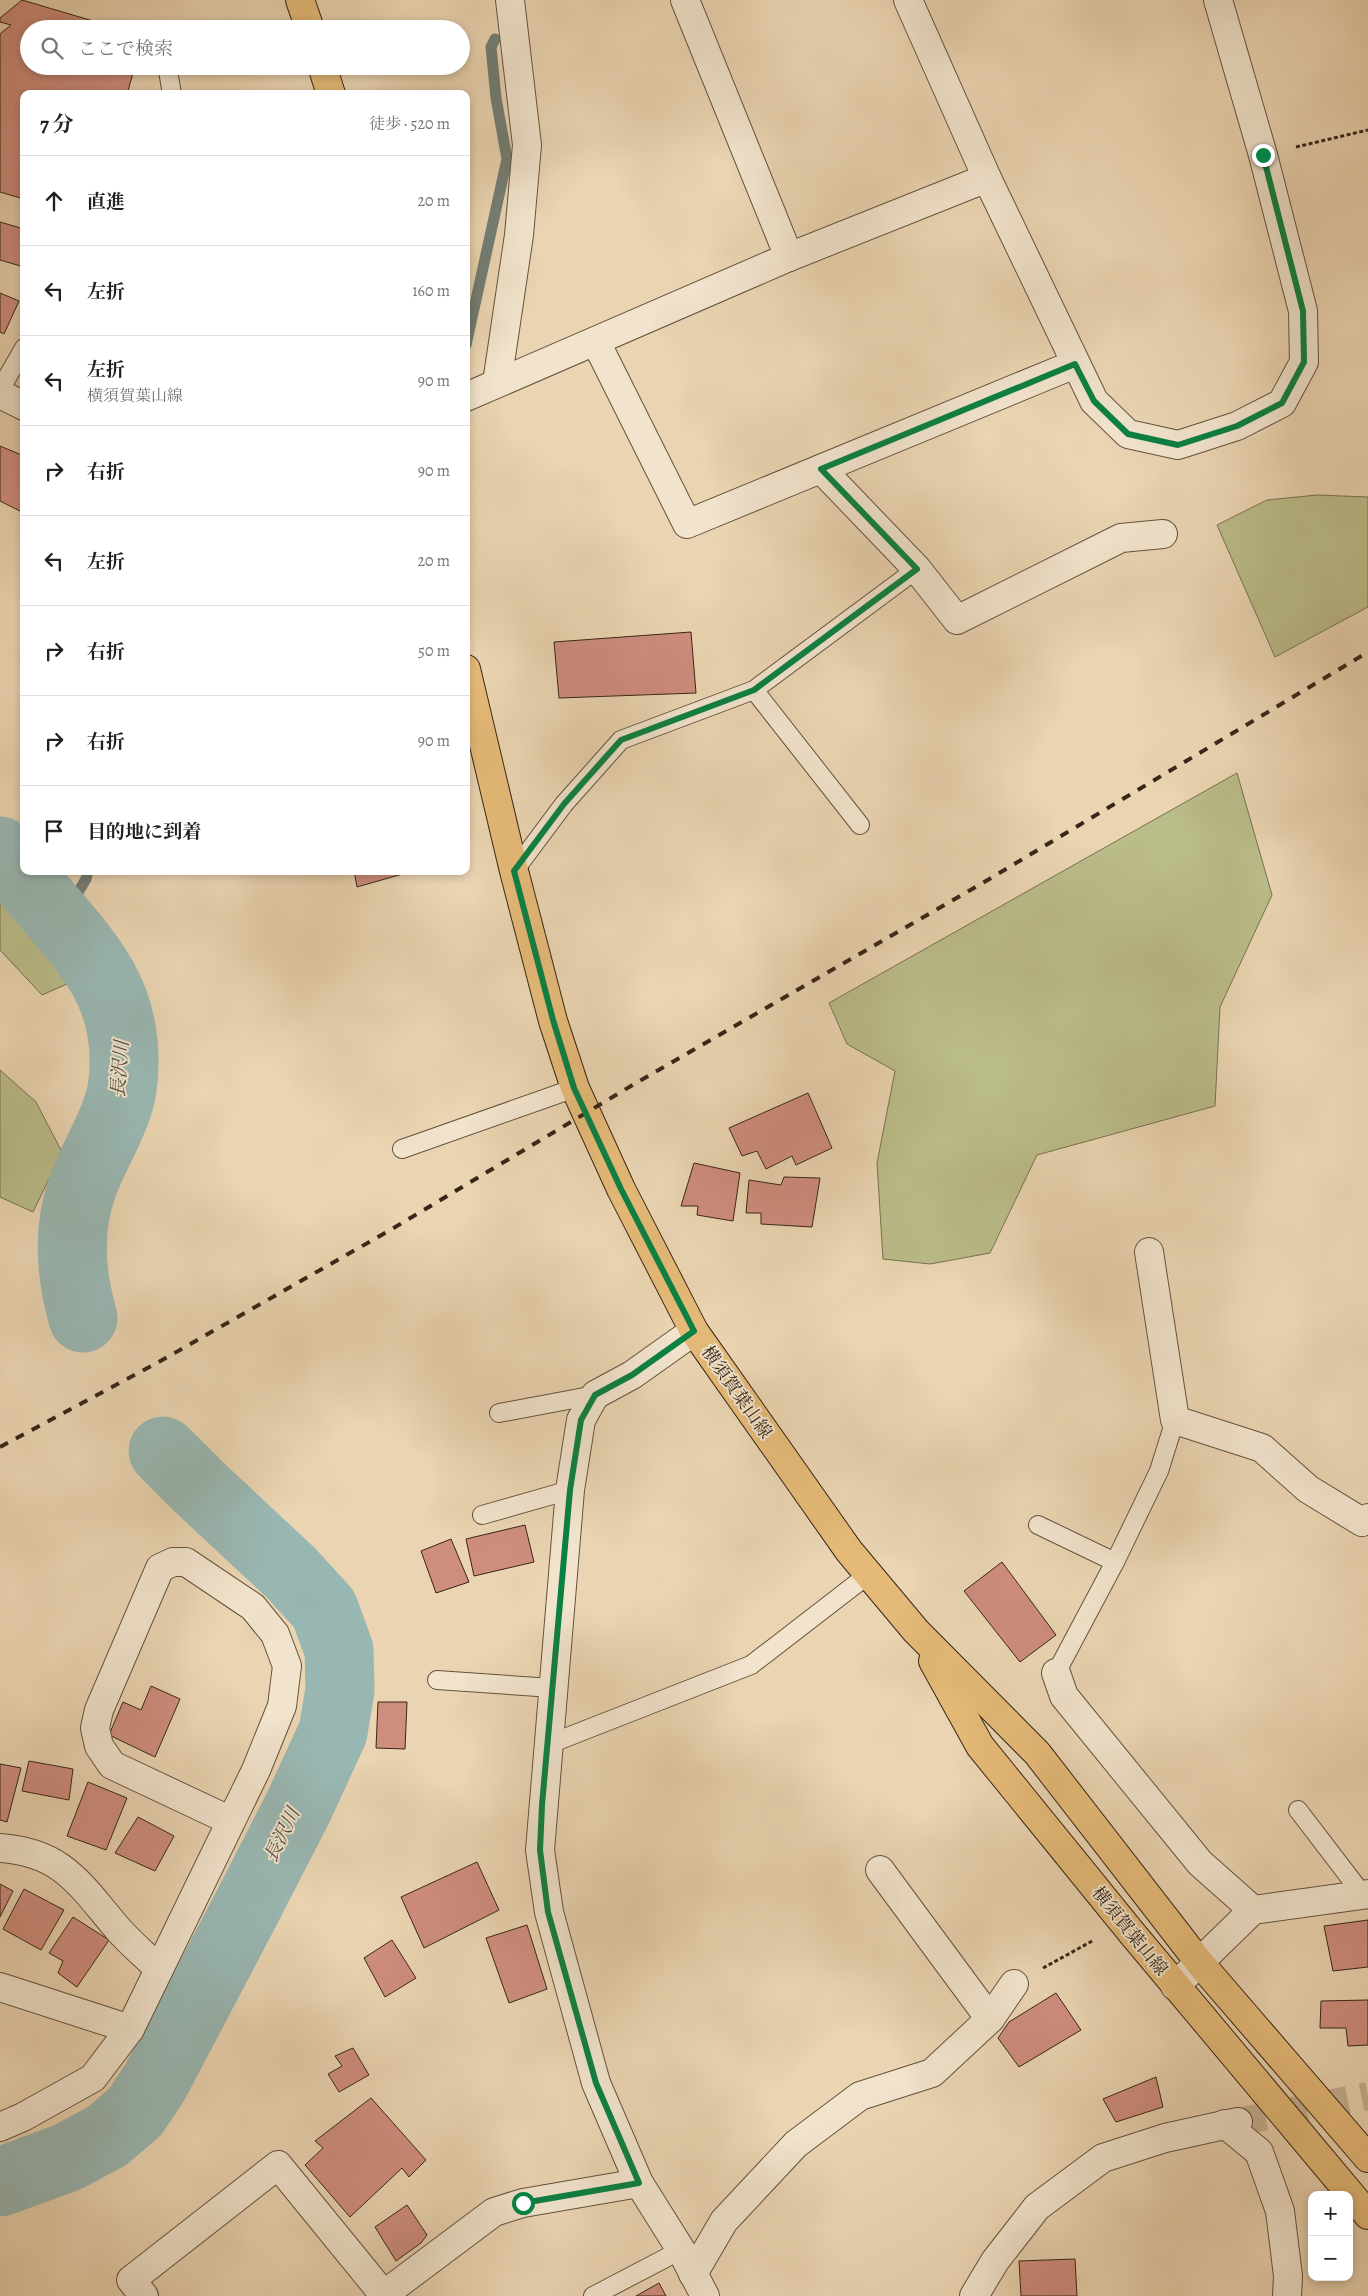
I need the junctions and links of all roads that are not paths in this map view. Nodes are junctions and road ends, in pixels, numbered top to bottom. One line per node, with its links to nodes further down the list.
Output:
1 (300, 0): 6 (main road)
2 (510, 0): 16 (street)
3 (685, 0): 12 (street)
4 (908, 0): 11 (street)
5 (1218, 0): 15 (street)
6 (307, 20)
7 (169, 75): 9 (lane)
8 (325, 75): 10 (main road)
9 (171, 90)
10 (330, 90)
11 (987, 178): 12 (street); 15 (street)
12 (789, 257): 13 (street)
13 (596, 342): 16 (street); 21 (street)
14 (20, 355): 17 (lane)
15 (1075, 364): 21 (street)
16 (498, 383): 19 (street)
17 (0, 390)
18 (0, 394): 20 (street)
19 (470, 395)
20 (20, 404)
21 (821, 469): 23 (street)
22 (1163, 534): 23 (street)
23 (917, 569): 25 (lane)
24 (470, 689): 27 (main road, 横須賀葉山線)
25 (754, 690): 26 (lane); 27 (lane)
26 (860, 824)
27 (514, 871): 28 (main road, 横須賀葉山線)
28 (574, 1088): 29 (lane); 31 (main road, 横須賀葉山線)
29 (402, 1149)
30 (1149, 1252): 34 (street)
31 (694, 1331): 32 (street); 40 (main road, 横須賀葉山線)
32 (595, 1395): 33 (lane); 35 (street)
33 (498, 1413)
34 (1175, 1420): 37 (street); 39 (lane)
35 (570, 1490): 36 (lane); 44 (street)
36 (482, 1515)
37 (1366, 1523)
38 (1038, 1525): 39 (lane)
39 (1115, 1562): 42 (lane)
40 (869, 1574): 41 (main road, 横須賀葉山線); 45 (lane)
41 (916, 1631): 52 (main road, 横須賀葉山線); 55 (main road, 横須賀葉山線)
42 (1056, 1673): 51 (street)
43 (437, 1680): 44 (lane)
44 (552, 1688): 45 (street)
45 (548, 1745): 61 (street)
46 (1298, 1810): 50 (lane)
47 (231, 1821): 47 (street); 53 (street)
48 (0, 1848): 53 (street)
49 (880, 1870): 57 (street)
50 (1365, 1895): 51 (street)
51 (1253, 1910): 52 (street)
52 (1199, 1962): 55 (street); 60 (main road, 横須賀葉山線)
53 (159, 1969): 58 (street)
54 (1014, 1984): 57 (street)
55 (1175, 1986): 62 (main road, 横須賀葉山線)
56 (0, 1987): 58 (street)
57 (990, 2019): 64 (street)
58 (130, 2029): 59 (street)
59 (0, 2127)
60 (1368, 2158)
61 (639, 2183): 63 (street); 65 (street)
62 (1368, 2215)
63 (681, 2250): 64 (street); 67 (lane)
64 (699, 2285)
65 (383, 2295): 66 (street)
66 (144, 2296)
67 (593, 2296)
68 (974, 2296): 69 (street)
69 (1287, 2296)

